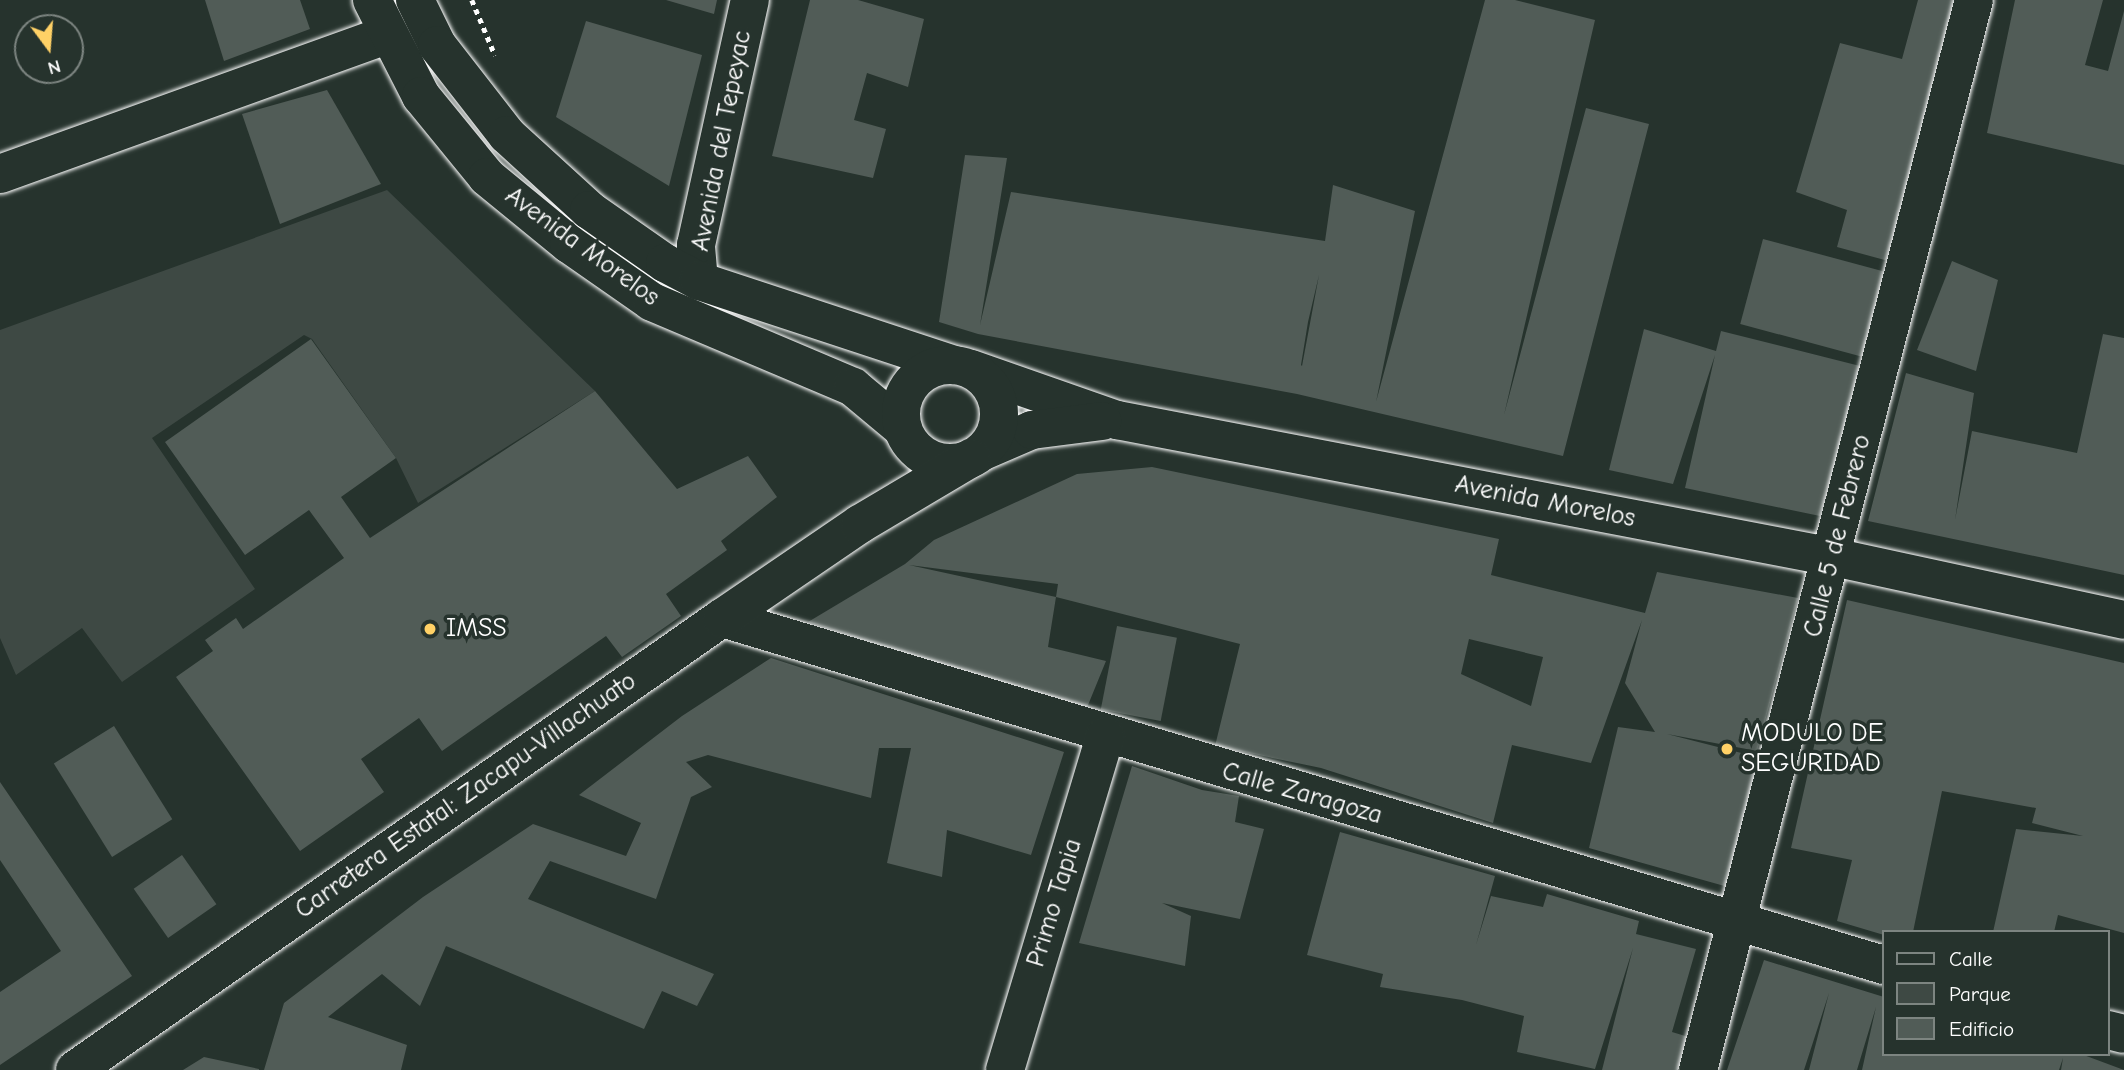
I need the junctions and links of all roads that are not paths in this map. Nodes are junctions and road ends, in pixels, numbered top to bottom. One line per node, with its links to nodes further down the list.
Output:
1 (372, 0): 5 (street, Avenida Morelos)
2 (415, 0): 7 (street, Avenida Morelos)
3 (750, 0): 7 (street, Avenida del Tepeyac)
4 (1974, 0): 13 (street, Calle 5 de Febrero)
5 (387, 35): 6 (street); 10 (street, Avenida Morelos)
6 (0, 174)
7 (699, 281): 8 (street, Avenida Morelos)
8 (963, 367): 9 (street, Avenida Morelos); 10 (street); 11 (street)
9 (1117, 420): 11 (street); 13 (street, Avenida Morelos)
10 (909, 439): 11 (street); 12 (street)
11 (977, 454): 12 (street)
12 (860, 524): 14 (street, Carretera Estatal: Zacapu-Villachuato)
13 (1833, 557): 15 (street, Avenida Morelos); 17 (street, Calle 5 de Febrero)
14 (722, 618): 16 (street, Calle Zaragoza); 19 (street, Carretera Estatal: Zacapu-Villachuato)
15 (2124, 620)
16 (1105, 736): 17 (street, Calle Zaragoza); 20 (street, Primo Tapia)
17 (1740, 922): 18 (street, Calle Zaragoza); 21 (street, Calle 5 de Febrero)
18 (1882, 964)
19 (75, 1070)
20 (1005, 1070)
21 (1698, 1070)

